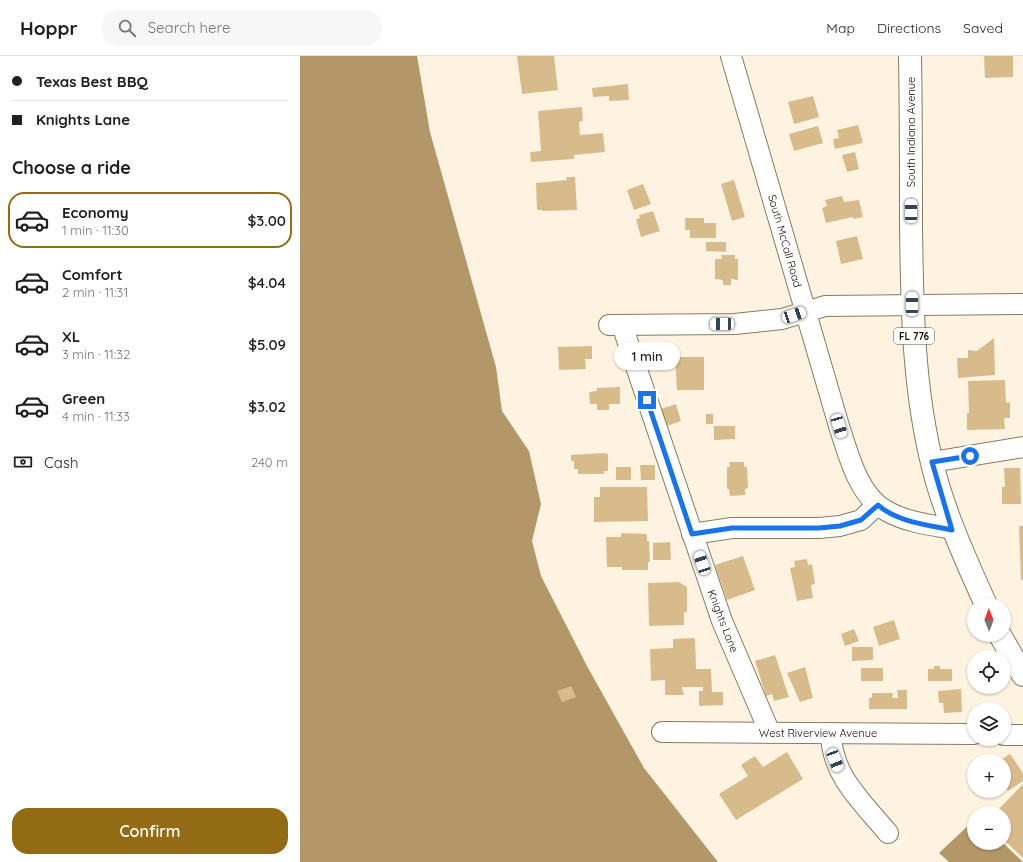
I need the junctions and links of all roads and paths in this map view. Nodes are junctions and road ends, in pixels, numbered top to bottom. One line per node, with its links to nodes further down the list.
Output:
1 (731, 56): 5 (street, South McCall Road)
2 (910, 56): 3 (main road, South Indiana Avenue / FL 776)
3 (912, 304): 4 (street); 5 (street); 7 (main road, South Indiana Avenue / FL 776)
4 (1023, 304)
5 (805, 311): 8 (street, South McCall Road); 10 (street, Knights Lane)
6 (1023, 448): 7 (street)
7 (932, 462): 9 (main road, South Indiana Avenue / FL 776)
8 (878, 505): 9 (street, South McCall Road); 10 (street)
9 (952, 530): 11 (main road, South Indiana Avenue / FL 776)
10 (692, 534): 15 (street, Knights Lane)
11 (983, 598)
12 (1004, 642): 13 (main road)
13 (1023, 675)
14 (662, 732): 15 (street, West Riverview Avenue)
15 (770, 733): 16 (street, West Riverview Avenue)
16 (831, 733): 17 (street, West Riverview Avenue); 20 (street)
17 (967, 734)
18 (1011, 735): 19 (street)
19 (1023, 735)
20 (888, 833)

